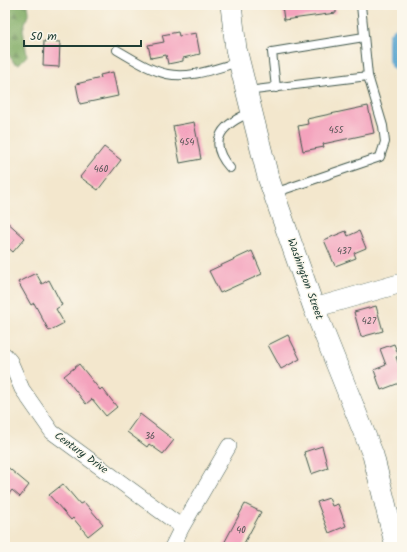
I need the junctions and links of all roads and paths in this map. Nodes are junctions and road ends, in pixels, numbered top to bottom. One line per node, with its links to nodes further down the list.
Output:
1 (231, 5): 5 (main road, Washington Street)
2 (360, 5): 3 (lane)
3 (364, 37): 6 (lane); 7 (lane)
4 (117, 50): 5 (lane)
5 (240, 62): 8 (main road, Washington Street)
6 (368, 76): 7 (lane); 11 (lane)
7 (276, 88): 8 (lane)
8 (247, 91): 9 (main road, Washington Street)
9 (252, 112): 10 (lane); 11 (main road, Washington Street)
10 (230, 168)
11 (274, 193): 13 (main road, Washington Street)
12 (402, 283): 13 (street)
13 (314, 308): 17 (main road, Washington Street)
14 (5, 355): 16 (street, Century Drive)
15 (230, 446): 16 (street)
16 (182, 527): 18 (street)
17 (397, 534)
18 (172, 547)

